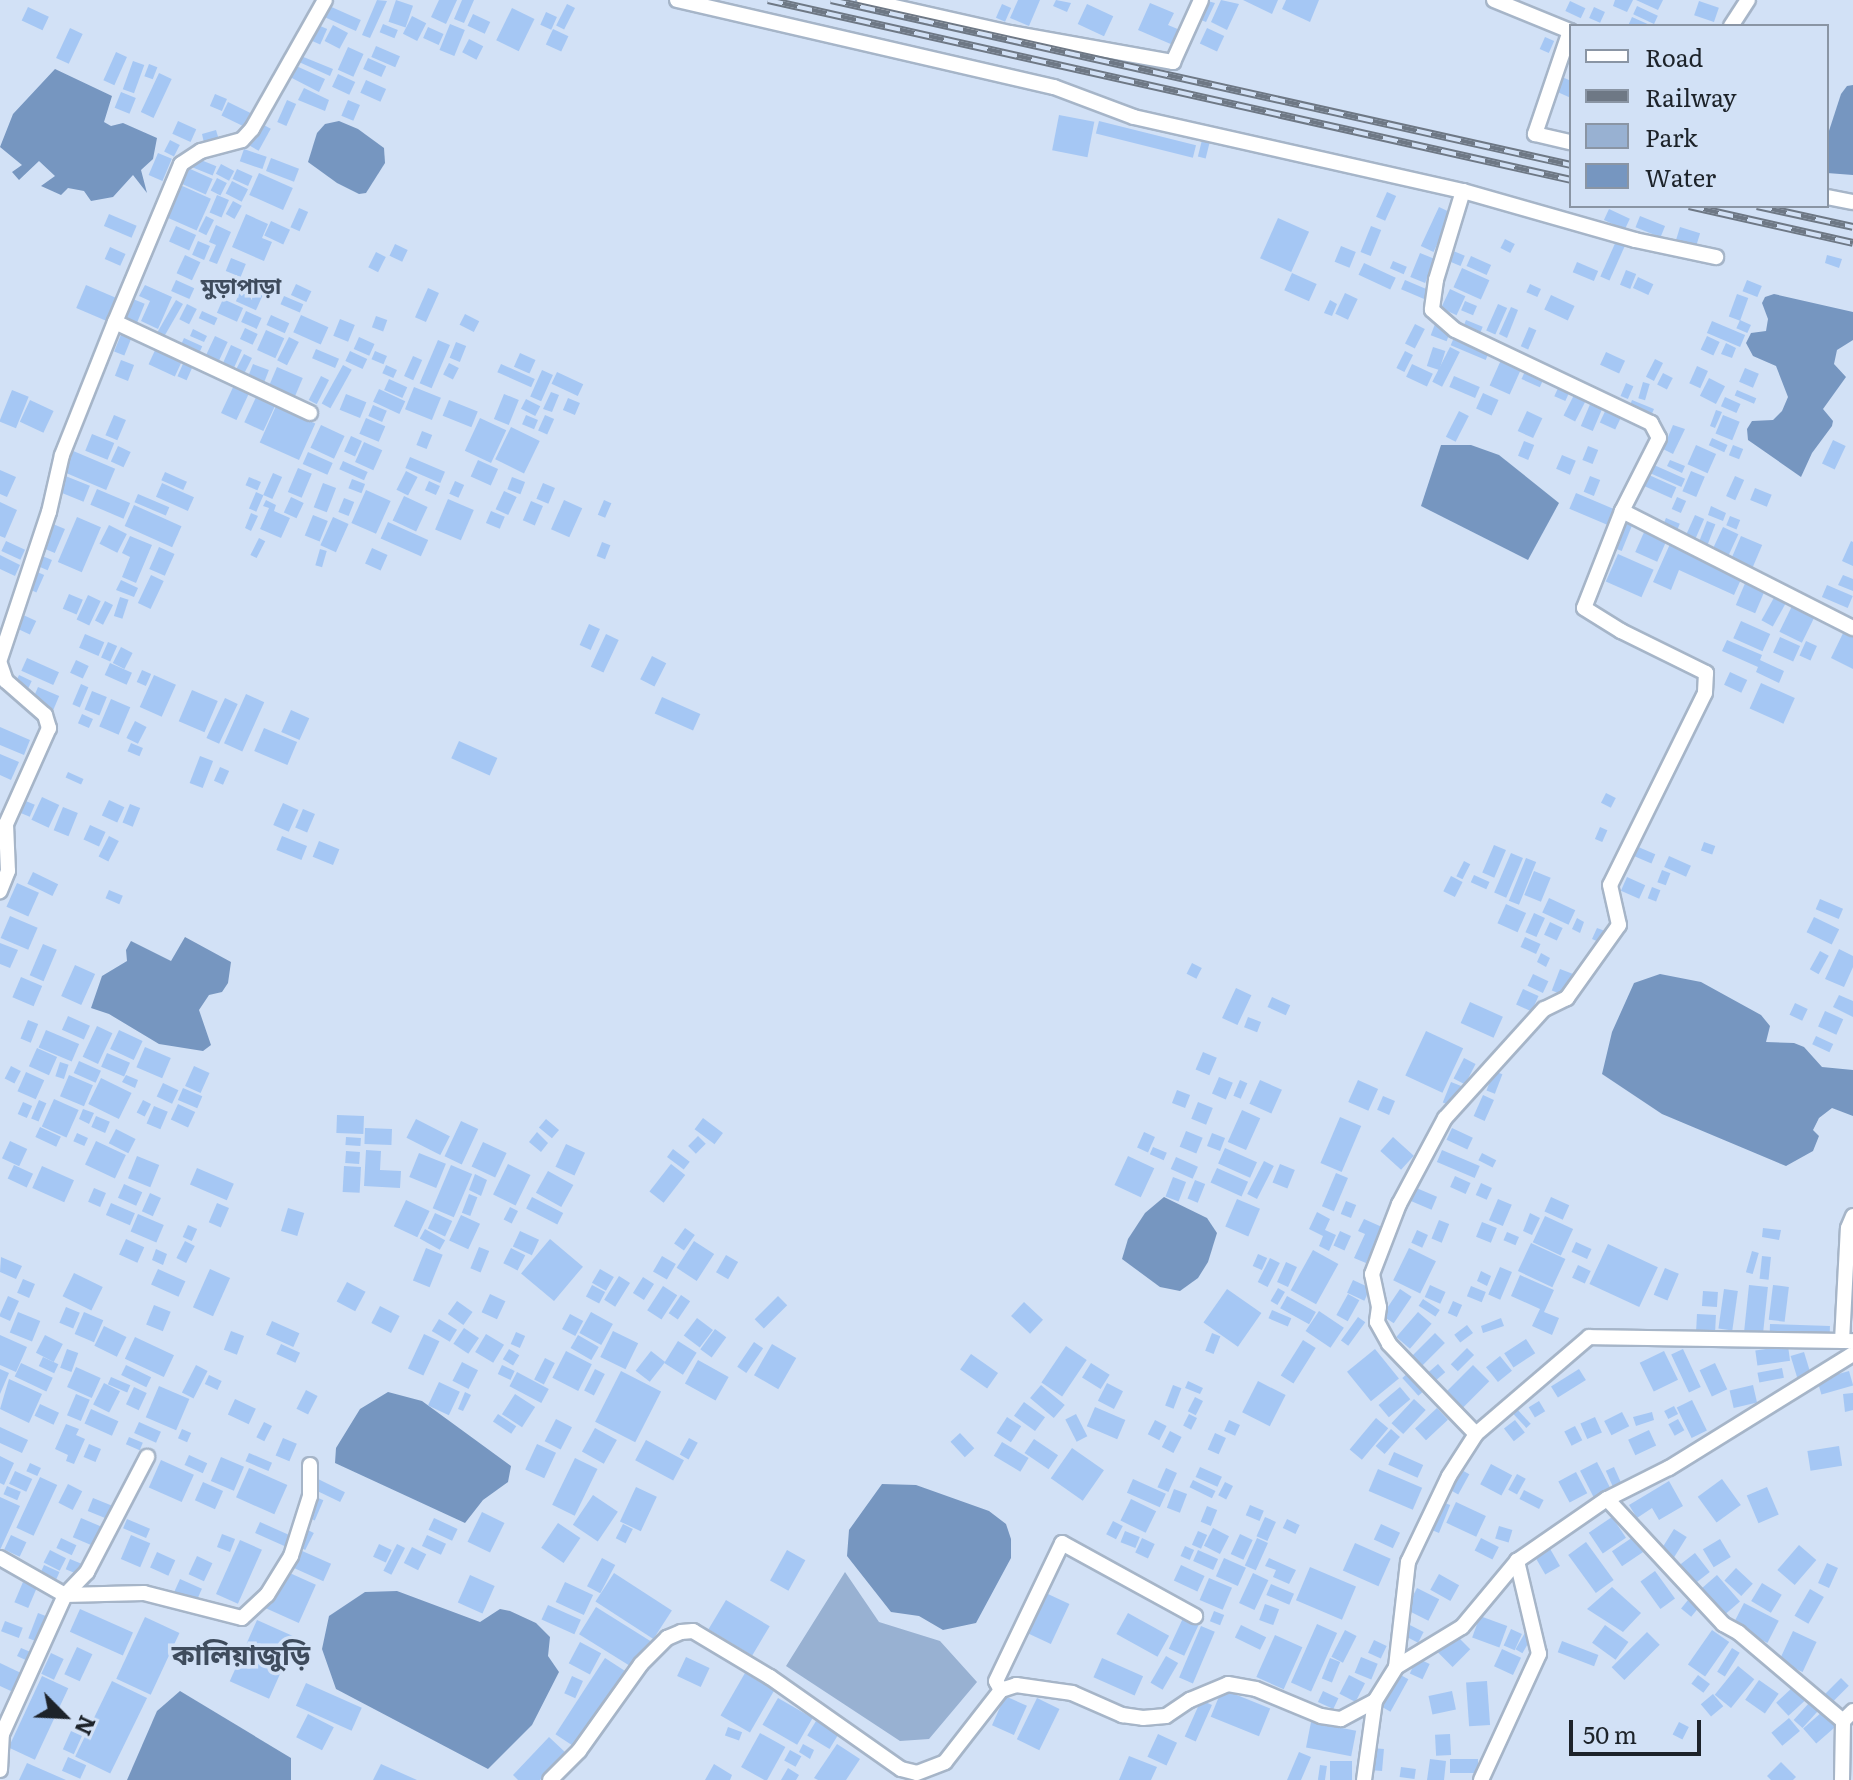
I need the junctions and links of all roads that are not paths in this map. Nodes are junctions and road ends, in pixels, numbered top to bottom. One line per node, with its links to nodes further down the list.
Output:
1 (325, 0): 15 (street)
2 (677, 0): 11 (street)
3 (864, 0): 4 (street)
4 (1201, 0)
5 (1494, 0): 8 (street)
6 (1748, 0): 7 (street)
7 (1732, 24)
8 (1569, 31)
9 (1569, 34): 10 (street)
10 (1569, 142)
11 (1463, 191): 14 (street); 17 (street)
12 (1829, 197): 13 (street)
13 (1853, 202)
14 (1716, 257)
15 (115, 322): 16 (street); 19 (street)
16 (310, 413)
17 (1622, 511): 18 (street); 24 (street)
18 (1853, 628)
19 (0, 661): 20 (street)
20 (0, 891)
21 (1853, 1216): 22 (street)
22 (1848, 1341): 24 (street)
23 (1853, 1354): 27 (street)
24 (1476, 1434): 32 (street)
25 (147, 1457): 30 (street)
26 (310, 1465): 30 (street)
27 (1607, 1499): 29 (street); 35 (street)
28 (0, 1558): 30 (street)
29 (1517, 1561): 32 (street); 39 (street)
30 (65, 1595): 36 (street)
31 (1195, 1616): 33 (street)
32 (1396, 1667): 34 (street)
33 (1001, 1690): 34 (street); 37 (street)
34 (1375, 1701): 38 (street)
35 (1848, 1716): 40 (street)
36 (0, 1770)
37 (550, 1780)
38 (1364, 1780)
39 (1481, 1780)
40 (1842, 1780)

